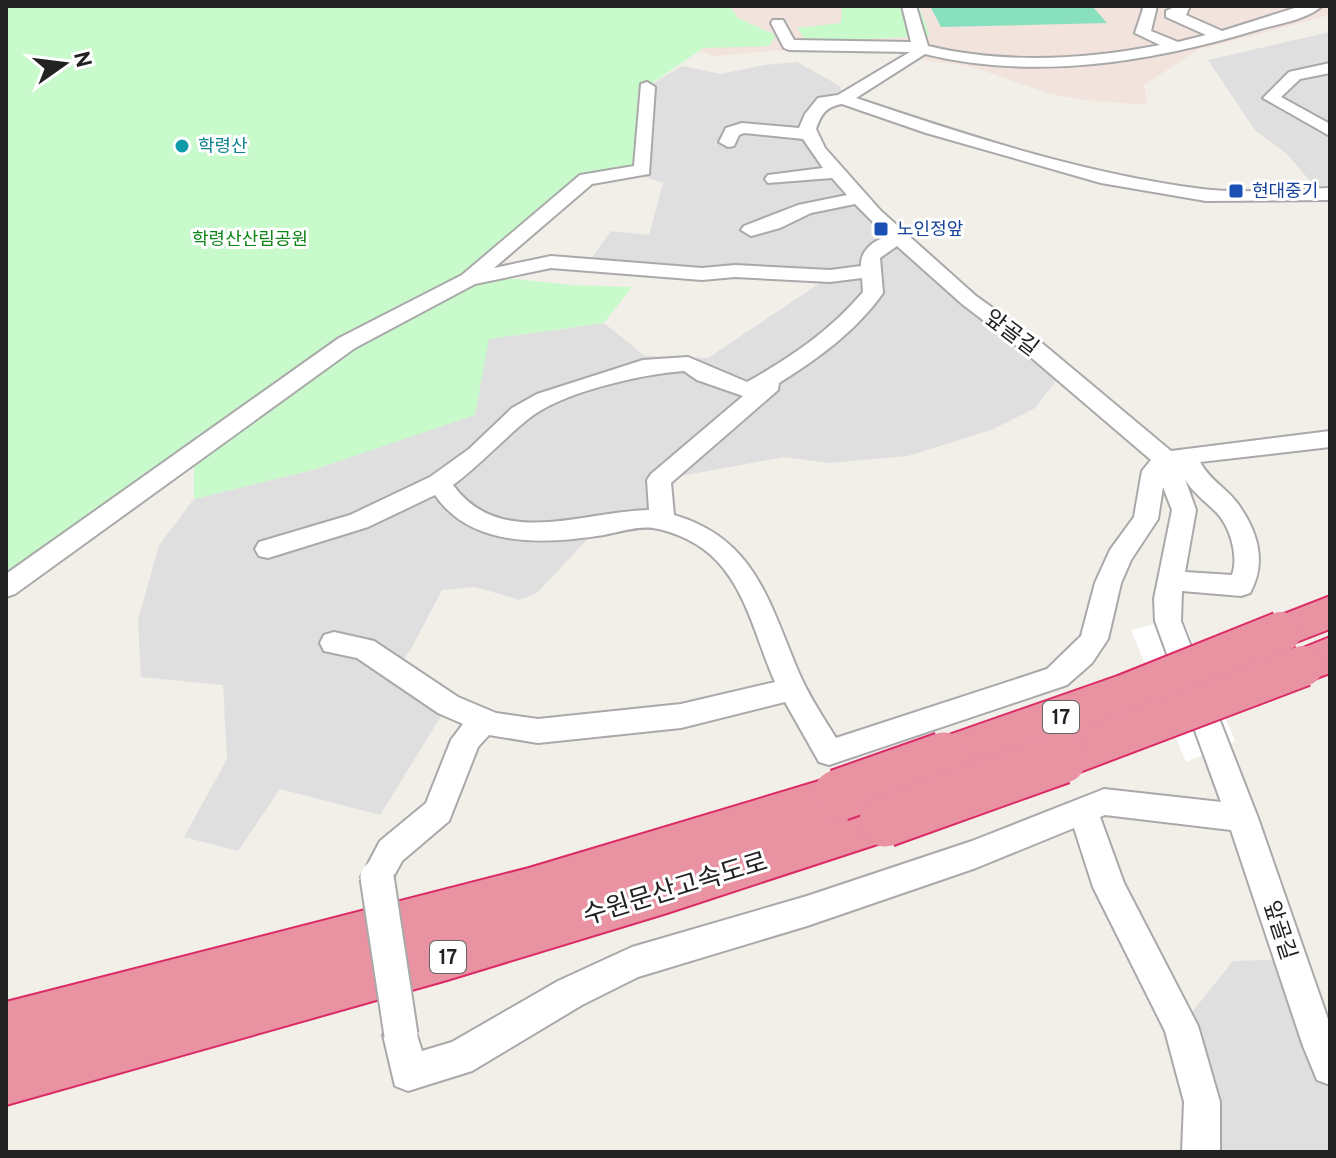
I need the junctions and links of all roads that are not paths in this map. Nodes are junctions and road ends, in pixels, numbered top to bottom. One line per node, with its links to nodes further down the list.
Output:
1 (909, 6): 8 (street)
2 (1315, 6): 6 (street)
3 (1149, 9): 4 (street); 7 (street)
4 (1177, 10): 6 (street)
5 (778, 23): 8 (street)
6 (1220, 36): 7 (street)
7 (1178, 47): 8 (street)
8 (921, 49): 11 (street)
9 (1330, 68): 12 (street)
10 (647, 87): 22 (street)
11 (843, 99): 13 (street); 17 (street)
12 (1330, 131)
13 (809, 134): 14 (street); 15 (street, 앞골길)
14 (728, 142)
15 (835, 172): 16 (street); 18 (street, 앞골길)
16 (774, 179)
17 (1330, 194)
18 (859, 198): 19 (street); 20 (street, 앞골길)
19 (751, 230)
20 (900, 238): 21 (street); 25 (street, 앞골길)
21 (869, 271): 22 (street); 23 (street)
22 (469, 279): 30 (street)
23 (793, 365): 26 (street); 27 (street)
24 (1330, 439): 25 (street)
25 (1176, 458): 29 (street, 앞골길); 29 (street); 34 (street)
26 (439, 483): 27 (street); 28 (street)
27 (662, 522): 34 (street)
28 (268, 549)
29 (1171, 580): 37 (street, 앞골길)
30 (6, 587)
31 (1330, 612): 33 (highway, 수원문산고속도로 / 17)
32 (334, 643): 35 (street)
33 (1305, 651): 38 (highway, 수원문산고속도로 / 17, bridge); 40 (highway, 수원문산고속도로 / 17, bridge)
34 (793, 689): 35 (street)
35 (484, 721): 36 (street, bridge)
36 (1081, 811): 37 (street); 41 (street)
37 (1243, 818): 39 (street, 앞골길)
38 (6, 1029)
39 (1330, 1067)
40 (6, 1077)
41 (1201, 1152)

